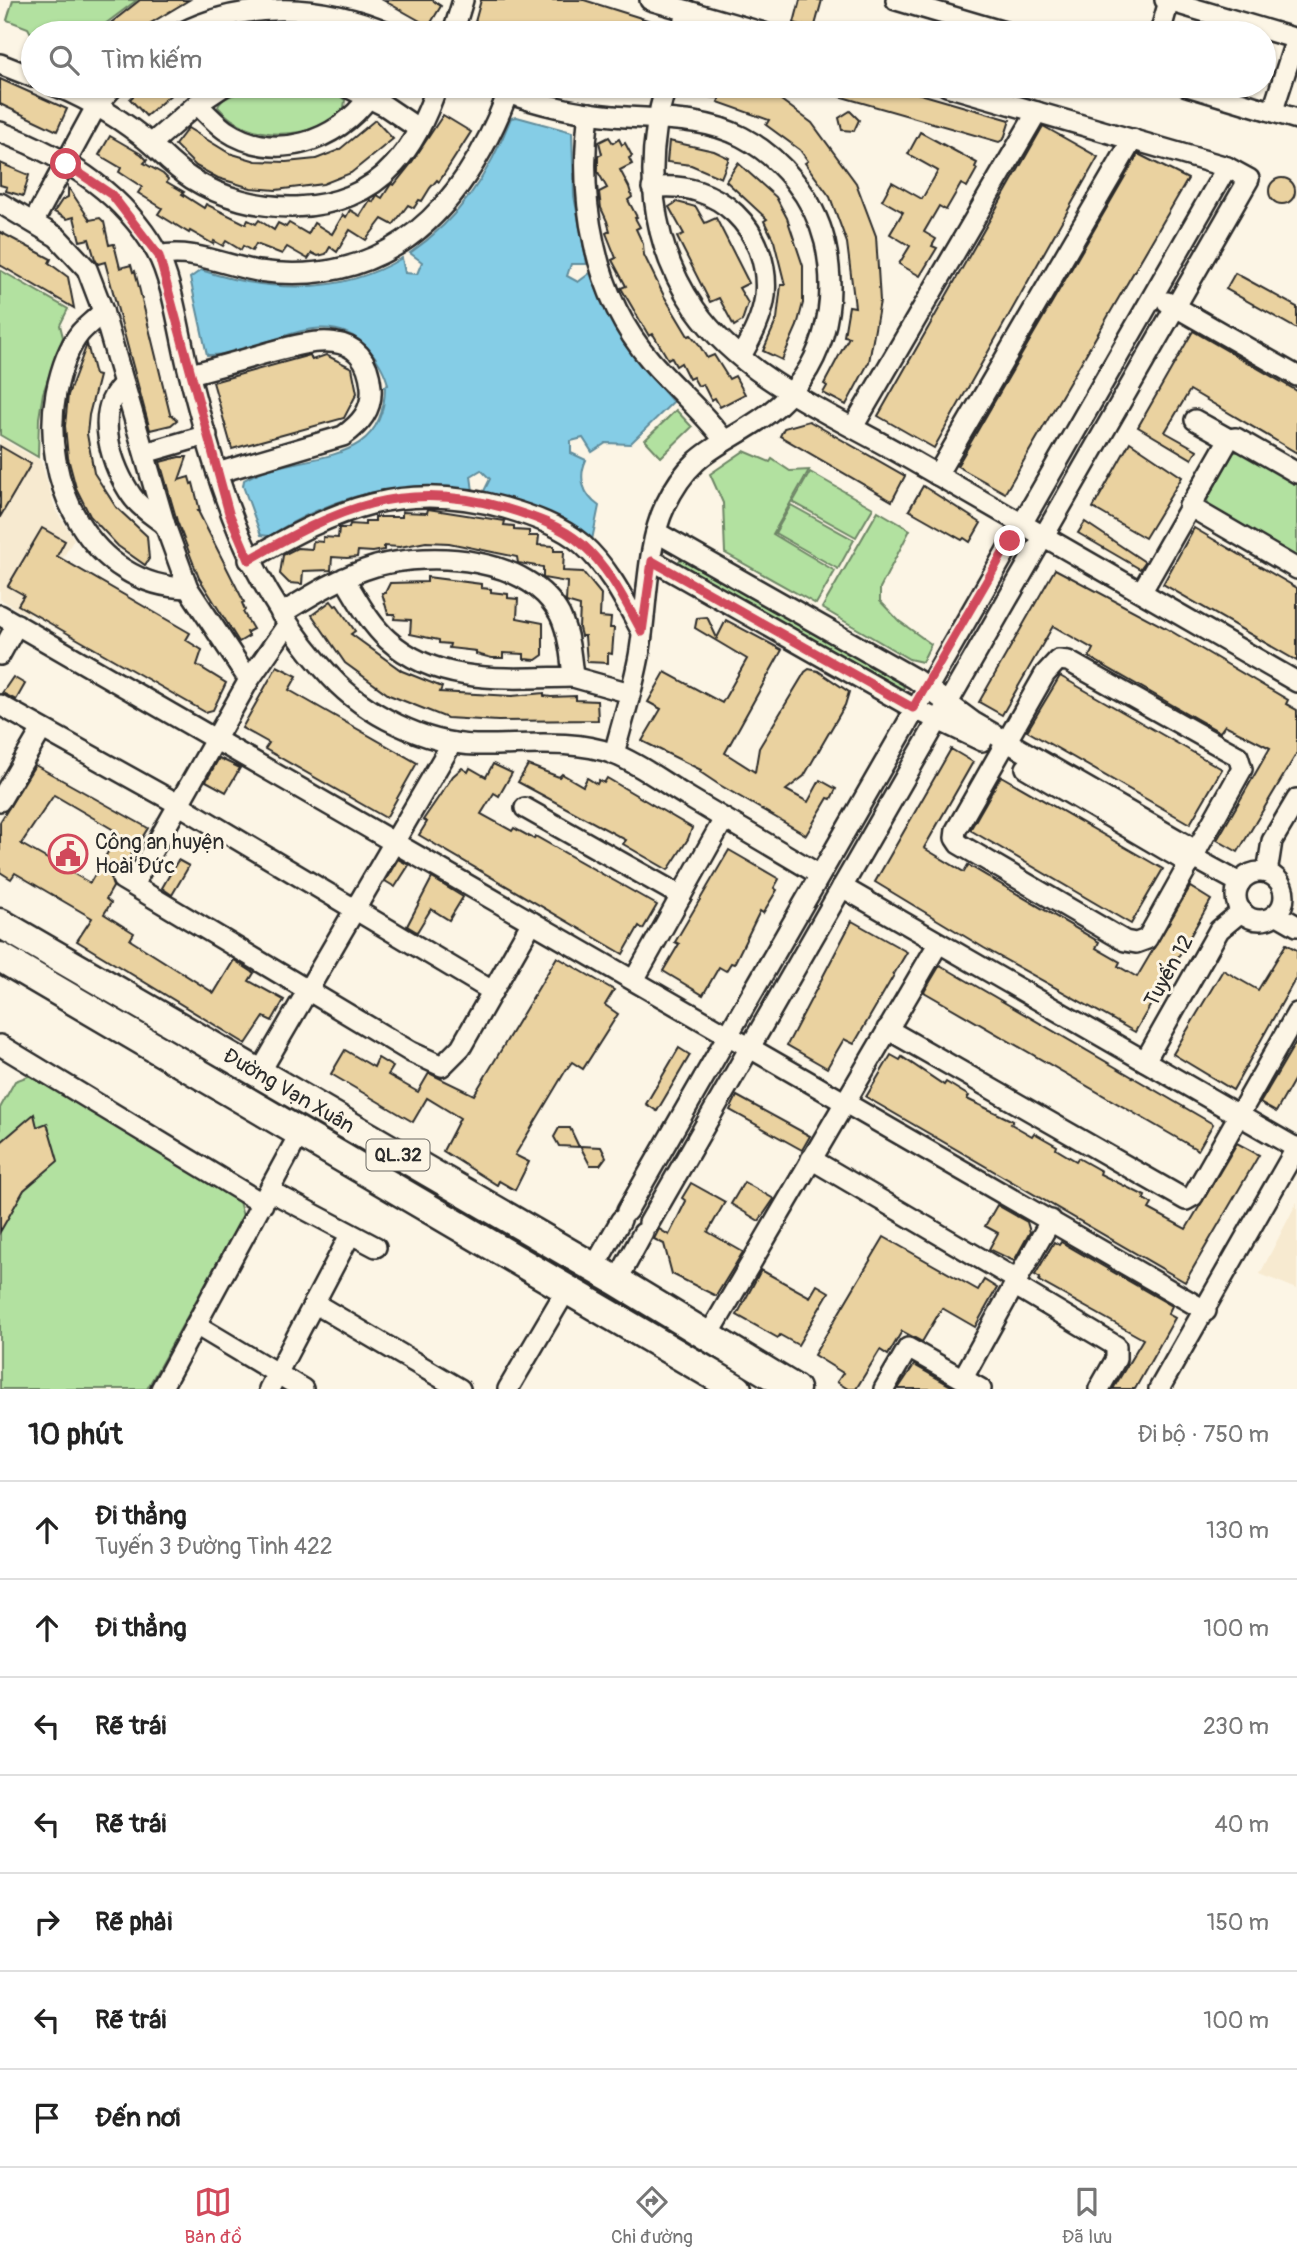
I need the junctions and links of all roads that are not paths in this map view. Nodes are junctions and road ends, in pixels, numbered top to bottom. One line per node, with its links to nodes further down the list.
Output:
1 (463, 0): 8 (street)
2 (650, 0): 5 (street)
3 (896, 0): 11 (street)
4 (1167, 1): 12 (street); 13 (street)
5 (688, 11): 9 (street); 10 (street)
6 (210, 21): 7 (street)
7 (355, 21)
8 (457, 21)
9 (685, 21)
10 (723, 21)
11 (967, 21)
12 (1163, 21)
13 (1235, 21)
14 (1276, 33): 15 (street)
15 (1297, 39): 31 (street)
16 (0, 64): 17 (street)
17 (21, 72)
18 (82, 98): 30 (street)
19 (103, 98): 30 (street)
20 (206, 98): 29 (street)
21 (368, 98): 29 (street)
22 (371, 98): 36 (street)
23 (432, 98): 36 (street)
24 (497, 98): 45 (street)
25 (530, 98): 33 (street)
26 (663, 98): 34 (street)
27 (989, 98): 32 (street)
28 (1230, 98): 31 (street)
29 (197, 104): 39 (street)
30 (97, 105): 39 (street); 40 (street)
31 (1273, 110): 35 (street)
32 (1037, 112): 38 (street); 55 (street)
33 (589, 113): 34 (street); 57 (street)
34 (657, 118): 42 (street); 53 (street)
35 (1297, 118)
36 (419, 129): 39 (street)
37 (0, 132): 40 (street)
38 (1133, 139): 41 (street); 62 (street)
39 (151, 144)
40 (66, 164): 44 (street); 45 (street)
41 (1227, 167): 46 (street); 47 (street)
42 (652, 188): 49 (street); 49 (street)
43 (0, 203): 44 (street)
44 (34, 220): 48 (street)
45 (159, 256): 50 (street)
46 (1156, 295): 47 (street); 64 (street)
47 (1176, 307): 51 (street); 67 (street)
48 (103, 312): 52 (street); 72 (street)
49 (741, 356): 53 (street)
50 (190, 374): 56 (street); 60 (street)
51 (1297, 376)
52 (124, 384): 59 (street); 65 (street)
53 (790, 393): 55 (street); 57 (street)
54 (1195, 420): 58 (street)
55 (853, 427): 62 (street)
56 (207, 435): 59 (street); 60 (street)
57 (723, 439): 66 (street)
58 (1229, 439): 61 (street); 63 (street)
59 (145, 453): 65 (street)
60 (217, 473): 68 (street)
61 (1297, 473)
62 (937, 475): 64 (street)
63 (1189, 506): 70 (street); 73 (street)
64 (1020, 523): 67 (street); 81 (street)
65 (165, 525): 72 (street)
66 (656, 532): 69 (street); 81 (street)
67 (1045, 536): 73 (street); 83 (street)
68 (249, 560): 74 (street); 76 (street)
69 (652, 561): 76 (street); 85 (street)
70 (1297, 569)
71 (344, 579): 74 (street); 78 (street); 78 (street)
72 (188, 588): 79 (street)
73 (1142, 591): 80 (street)
74 (285, 619): 79 (street); 89 (street)
75 (8, 620): 77 (street); 88 (street)
76 (642, 632): 82 (street)
77 (0, 654)
78 (573, 677): 82 (street)
79 (249, 680): 88 (street)
80 (1297, 682)
81 (926, 685): 83 (street); 85 (street)
82 (630, 693): 91 (street)
83 (949, 701): 86 (street); 90 (street)
84 (0, 705): 87 (street)
85 (913, 708): 86 (street); 100 (street)
86 (938, 721): 90 (street); 102 (street)
87 (41, 729): 93 (street); 94 (street)
88 (215, 739): 94 (street); 97 (street)
89 (452, 743): 91 (street); 97 (street)
90 (1003, 747): 98 (street); 98 (street); 98 (street)
91 (614, 754): 96 (street)
92 (1297, 799): 99 (street)
93 (0, 801)
94 (178, 804): 105 (street); 115 (street)
95 (525, 808): 103 (street)
96 (724, 819): 100 (street); 103 (street)
97 (395, 843): 105 (street); 108 (street)
98 (1194, 858): 101 (street)
99 (1267, 873): 101 (street); 104 (street)
100 (818, 874): 120 (street)
101 (1240, 883): 106 (street)
102 (842, 887): 111 (street); 122 (street)
103 (681, 896): 114 (street)
104 (1291, 899): 107 (street)
105 (357, 909): 115 (street); 116 (street)
106 (1242, 911): 107 (street); 123 (street, Tuyến 12)
107 (1276, 914): 110 (street)
108 (532, 922): 114 (street); 116 (street)
109 (0, 923): 113 (highway, Đường Vạn Xuân / QL.32)
110 (1297, 926)
111 (938, 944): 119 (street); 123 (street)
112 (0, 957): 117 (highway, Đường Vạn Xuân / QL.32)
113 (98, 979): 117 (highway); 124 (highway, Đường Vạn Xuân / QL.32)
114 (634, 981): 120 (street)
115 (309, 990): 116 (street); 124 (street)
116 (492, 991)
117 (84, 1005): 127 (highway, Đường Vạn Xuân / QL.32)
118 (1297, 1013): 126 (street)
119 (887, 1029): 125 (street); 126 (street)
120 (728, 1035): 122 (street); 134 (street)
121 (0, 1045): 130 (street)
122 (750, 1047): 125 (street); 134 (street)
123 (1145, 1060): 126 (street)
124 (259, 1074): 134 (highway, Đường Vạn Xuân / QL.32)
125 (845, 1101): 129 (street); 131 (street)
126 (1239, 1116): 128 (street)
127 (301, 1131): 130 (street); 136 (highway, Đường Vạn Xuân / QL.32)
128 (1297, 1148): 138 (street)
129 (811, 1159): 135 (street); 140 (street)
130 (267, 1197): 132 (street); 139 (street)
131 (1051, 1220): 135 (street); 138 (street)
132 (350, 1235): 133 (street); 137 (street)
133 (376, 1247)
134 (605, 1275): 140 (highway, Đường Vạn Xuân / QL.32)
135 (1016, 1282): 141 (street); 151 (street)
136 (568, 1287): 146 (street); 147 (highway, Đường Vạn Xuân / QL.32)
137 (314, 1303): 142 (street); 145 (street)
138 (1206, 1311): 152 (street)
139 (196, 1325): 142 (street); 143 (street)
140 (707, 1338): 148 (highway, Đường Vạn Xuân / QL.32)
141 (963, 1378): 149 (street); 150 (street)
142 (273, 1381): 144 (street)
143 (161, 1389)
144 (303, 1389)
145 (460, 1389)
146 (508, 1389)
147 (737, 1389)
148 (795, 1389)
149 (884, 1389)
150 (981, 1389)
151 (1099, 1389)
152 (1159, 1389)

